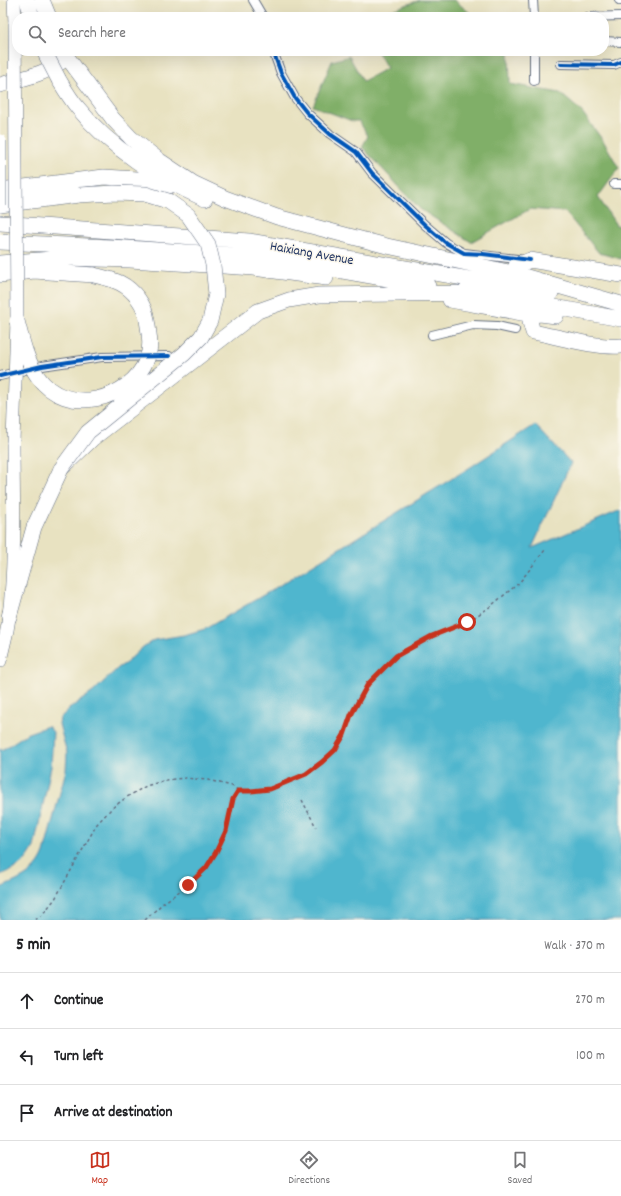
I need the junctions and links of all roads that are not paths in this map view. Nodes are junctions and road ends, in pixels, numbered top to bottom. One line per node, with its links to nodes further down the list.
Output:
1 (14, 0): 6 (main road, bridge)
2 (27, 0): 7 (highway)
3 (42, 0): 8 (highway)
4 (253, 0): 9 (street)
5 (533, 0): 10 (street)
6 (14, 12)
7 (31, 12)
8 (47, 12)
9 (260, 12)
10 (534, 12)
11 (609, 16): 12 (street)
12 (621, 16)
13 (609, 41): 14 (street)
14 (621, 42)
15 (14, 56): 49 (main road, bridge)
16 (47, 56): 30 (highway, bridge)
17 (62, 56): 24 (highway)
18 (64, 56): 26 (highway)
19 (66, 56): 35 (highway)
20 (275, 56): 36 (street)
21 (534, 56): 25 (street)
22 (621, 62): 23 (street)
23 (561, 64)
24 (0, 74)
25 (534, 81)
26 (0, 84)
27 (0, 141): 28 (main road, bridge)
28 (0, 174): 32 (main road, bridge)
29 (78, 187): 30 (highway); 31 (highway); 32 (highway); 56 (highway, bridge)
30 (182, 189): 35 (highway)
31 (0, 190)
32 (0, 206)
33 (0, 224): 45 (highway, Haixiang Avenue)
34 (0, 242): 42 (highway, Haixiang Avenue)
35 (387, 246): 39 (highway)
36 (530, 260): 39 (highway); 40 (highway)
37 (0, 263): 38 (highway)
38 (246, 267): 42 (highway); 44 (highway)
39 (513, 273): 45 (highway)
40 (621, 274)
41 (0, 275): 49 (highway, bridge)
42 (371, 276): 43 (highway, Haixiang Avenue)
43 (476, 293): 44 (highway); 48 (highway, Haixiang Avenue)
44 (415, 294): 46 (highway); 56 (highway, bridge)
45 (621, 304)
46 (508, 310): 47 (highway); 51 (highway)
47 (533, 315): 48 (highway); 51 (highway)
48 (621, 320)
49 (17, 321): 57 (main road, bridge)
50 (515, 330): 52 (street)
51 (533, 332): 53 (highway)
52 (432, 335)
53 (621, 346)
54 (169, 356): 55 (street)
55 (0, 376)
56 (61, 469): 57 (highway)
57 (9, 617): 58 (main road)
58 (0, 661)

